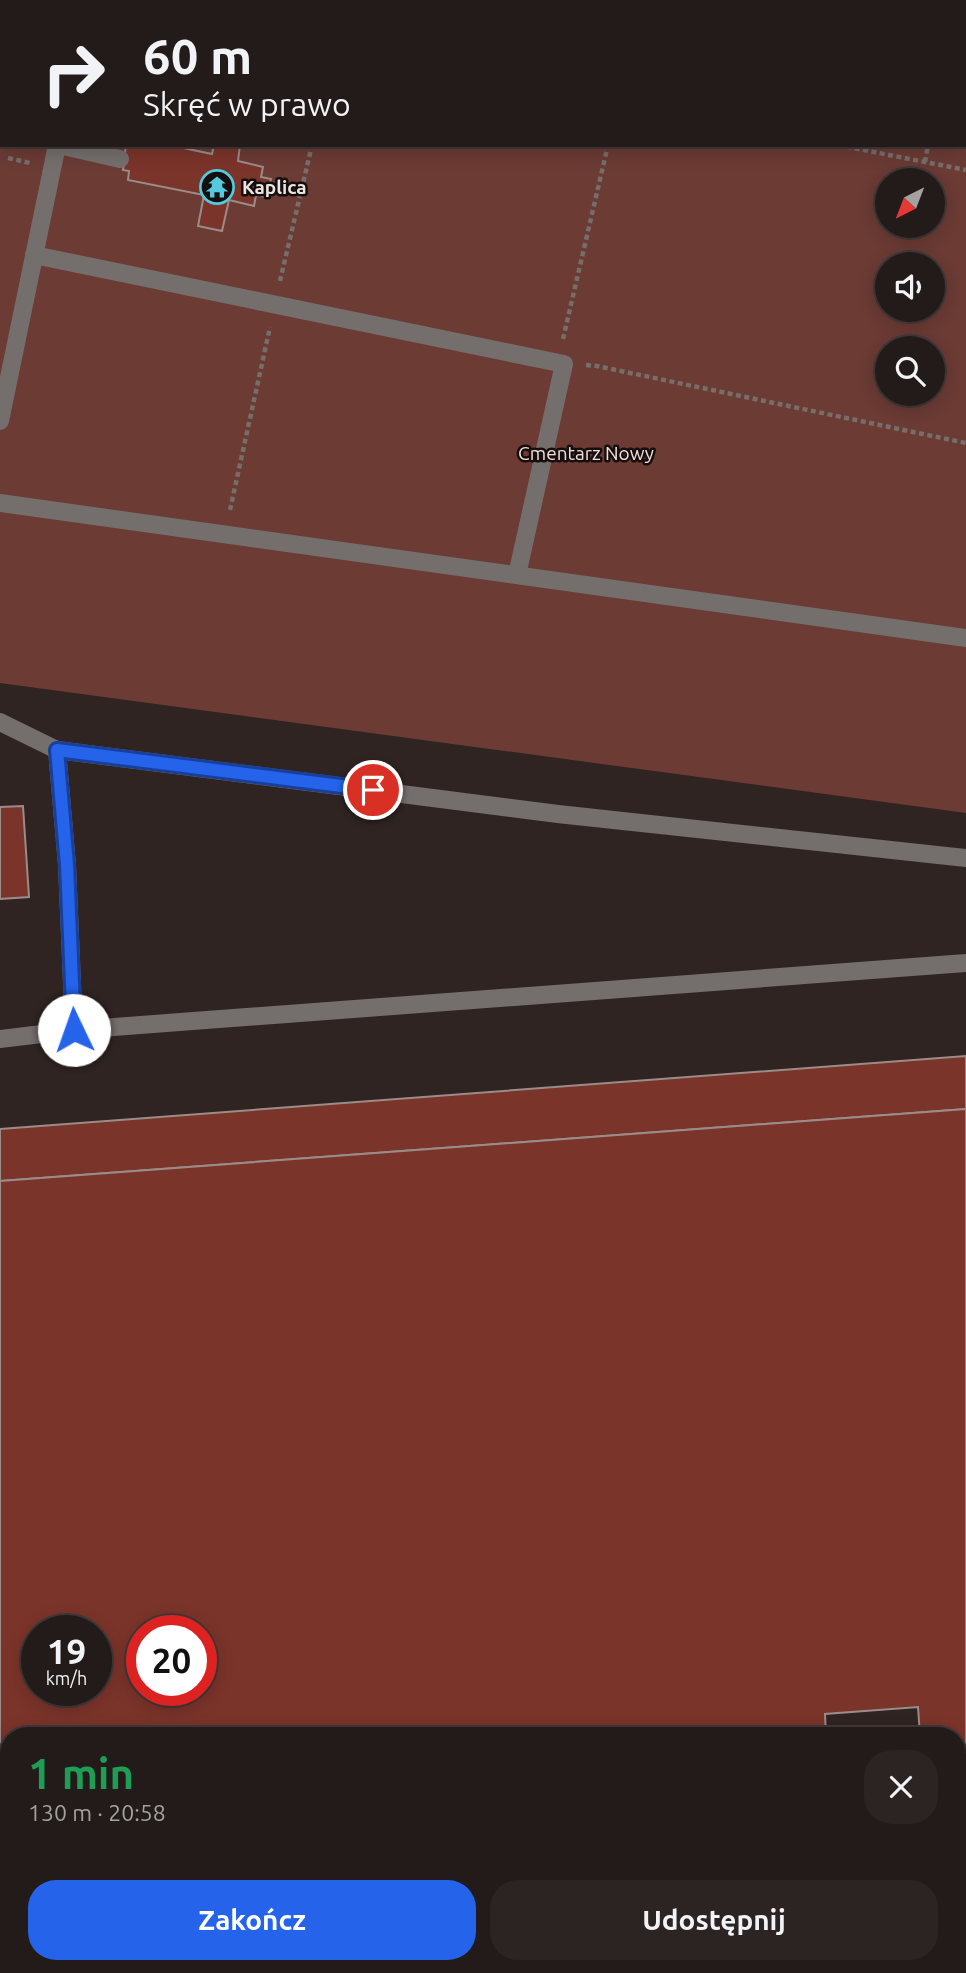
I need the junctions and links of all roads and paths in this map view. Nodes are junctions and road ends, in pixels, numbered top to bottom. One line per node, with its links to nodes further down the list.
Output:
1 (58, 147): 10 (street)
2 (67, 147): 7 (street)
3 (312, 147): 11 (path)
4 (608, 147): 12 (path)
5 (848, 147): 8 (path)
6 (928, 147): 8 (path)
7 (120, 159)
8 (925, 162): 9 (path)
9 (966, 170)
10 (34, 255): 11 (street); 13 (street)
11 (275, 304): 12 (street); 16 (path)
12 (564, 363): 14 (path); 17 (street)
13 (0, 421)
14 (966, 443)
15 (0, 503): 16 (street)
16 (225, 535): 17 (street)
17 (517, 575): 18 (street)
18 (966, 638)
19 (0, 722): 20 (street)
20 (57, 750): 21 (street); 23 (street)
21 (966, 858)
22 (966, 963): 23 (street)
23 (74, 1030): 24 (street)
24 (0, 1039)

